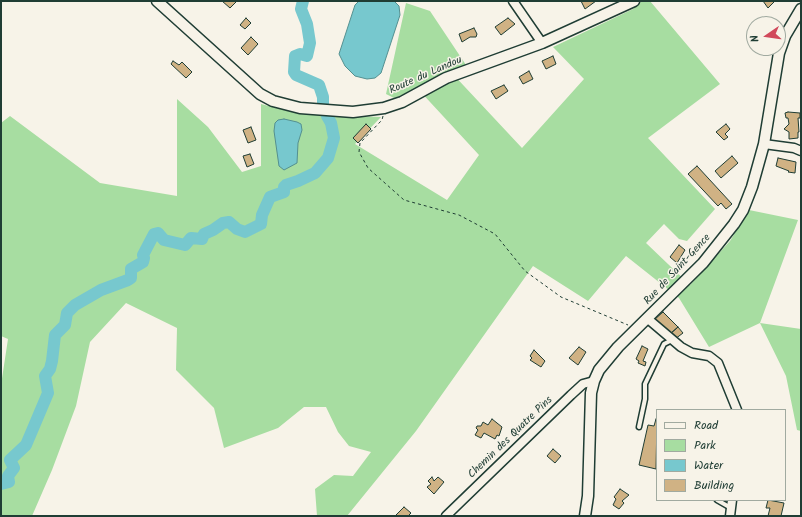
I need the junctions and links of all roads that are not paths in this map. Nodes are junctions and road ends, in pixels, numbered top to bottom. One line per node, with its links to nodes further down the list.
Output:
1 (157, 1): 5 (street, Route du Landou)
2 (513, 1): 5 (street)
3 (634, 1): 5 (street, Route du Landou)
4 (801, 9): 6 (street, Rue de Saint-Gence)
5 (542, 43)
6 (764, 144): 7 (street); 8 (street, Rue de Saint-Gence)
7 (801, 151)
8 (648, 319): 9 (street); 10 (street, Rue de Saint-Gence)
9 (672, 340): 11 (street); 12 (lane)
10 (594, 381): 15 (street, Chemin des Quatre Pins); 16 (street, Rue de Saint-Gence)
11 (737, 409)
12 (639, 427)
13 (719, 501): 14 (lane)
14 (731, 508)
15 (446, 516)
16 (585, 516)

